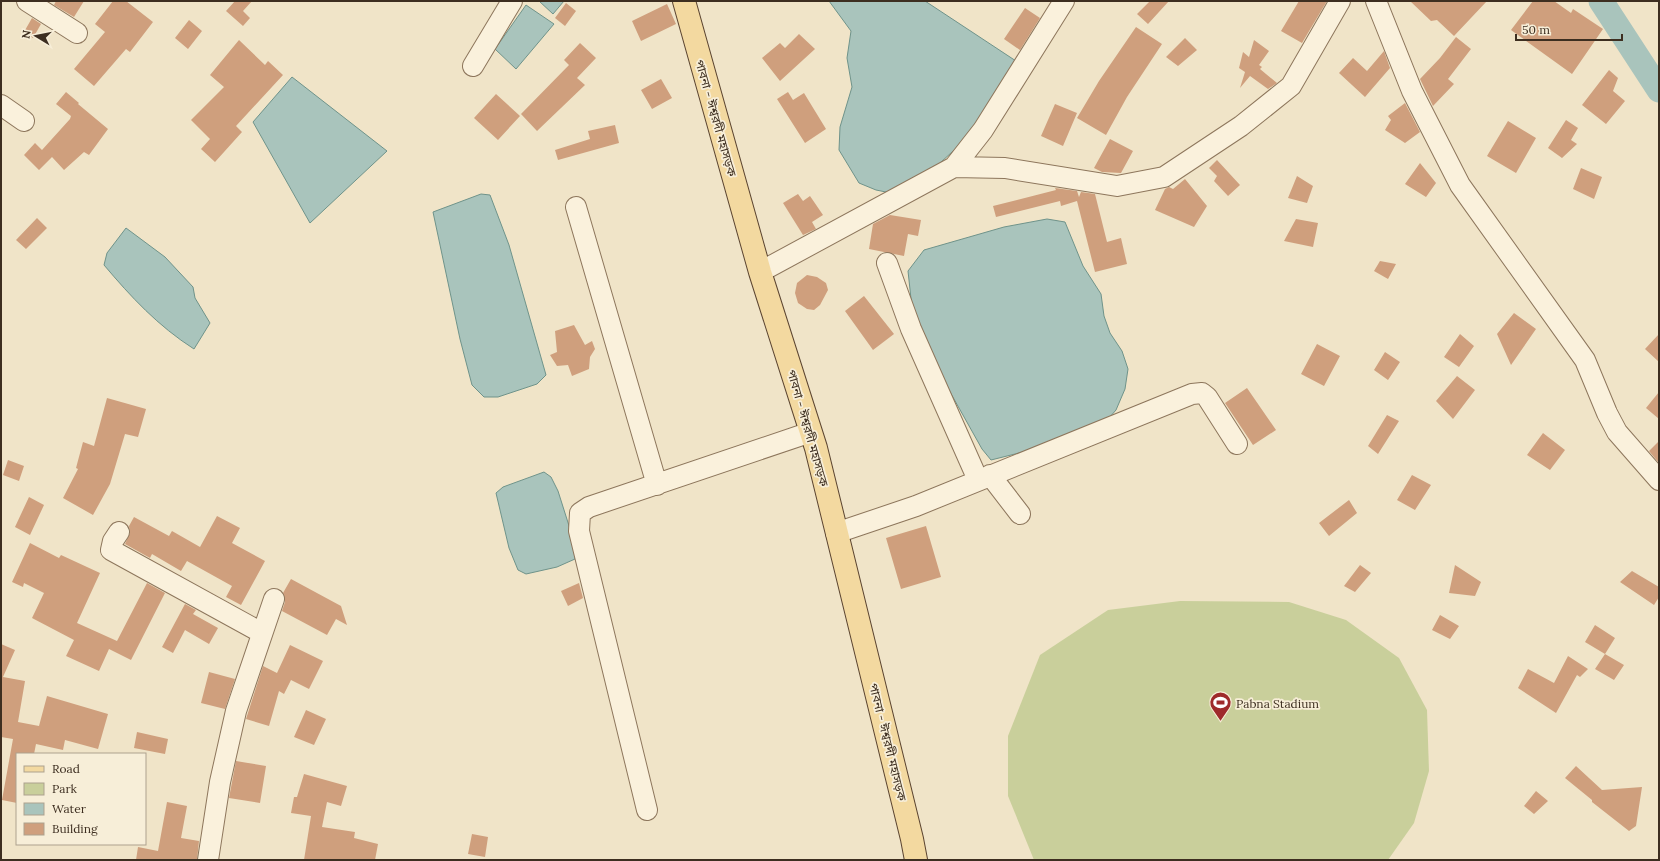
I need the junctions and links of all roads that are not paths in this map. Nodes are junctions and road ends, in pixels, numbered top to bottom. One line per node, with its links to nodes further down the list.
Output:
1 (27, 1): 7 (street)
2 (512, 1): 8 (street)
3 (684, 1): 14 (main road, পাবনা - ঈশ্বরদী মহাসড়ক)
4 (1064, 1): 11 (street)
5 (1340, 1): 11 (street)
6 (1376, 1): 18 (street)
7 (77, 33)
8 (473, 66)
9 (1, 105): 10 (street)
10 (24, 121)
11 (954, 167): 14 (street)
12 (576, 207): 19 (street)
13 (887, 263): 17 (street)
14 (760, 272): 15 (main road, পাবনা - ঈশ্বরদী মহাসড়ক)
15 (811, 432): 19 (street); 22 (main road, পাবনা - ঈশ্বরদী মহাসড়ক)
16 (1237, 444): 17 (street)
17 (984, 477): 20 (street); 22 (street)
18 (1659, 480)
19 (657, 485): 25 (street)
20 (1020, 514)
21 (119, 532): 24 (street)
22 (836, 533): 27 (main road, পাবনা - ঈশ্বরদী মহাসড়ক)
23 (274, 599): 24 (street)
24 (262, 633): 26 (street)
25 (647, 810)
26 (208, 860)
27 (916, 860)

